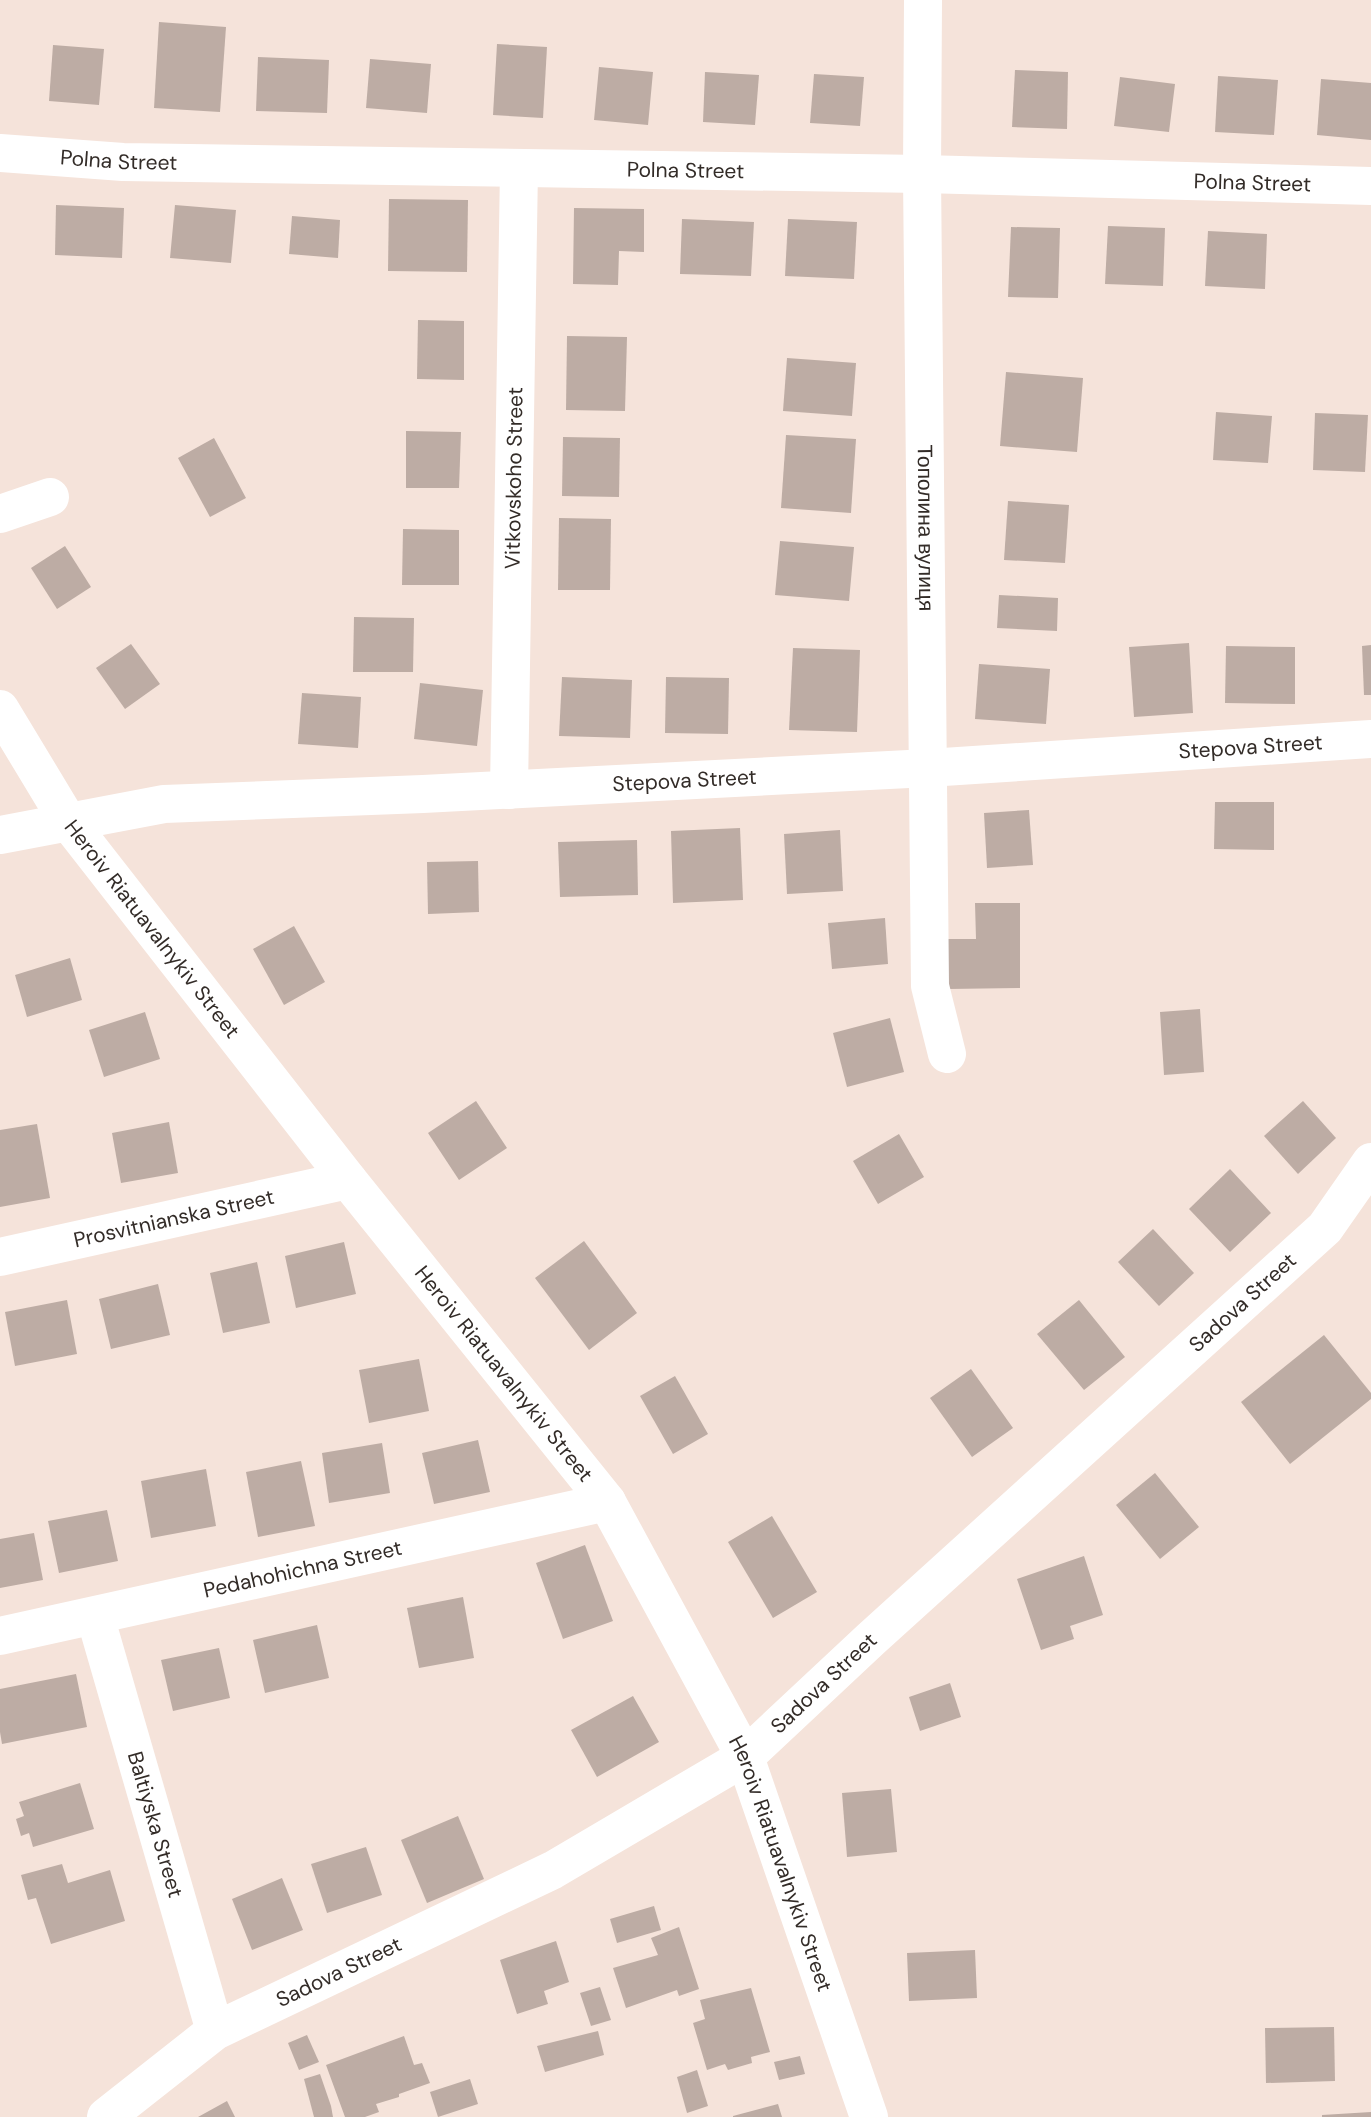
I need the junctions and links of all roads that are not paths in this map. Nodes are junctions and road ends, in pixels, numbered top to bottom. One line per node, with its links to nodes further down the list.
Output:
1 (923, 0): 4 (street, Тополина вулиця)
2 (0, 153): 3 (street, Polna Street)
3 (519, 168): 4 (street, Polna Street); 11 (street, Vitkovskoho Street)
4 (922, 174): 5 (street, Polna Street); 10 (street, Тополина вулиця)
5 (1371, 186)
6 (50, 498): 7 (street)
7 (0, 514)
8 (0, 709): 12 (street, Heroiv Riatuavalnykiv Street)
9 (1371, 739): 10 (street, Stepova Street)
10 (928, 768): 11 (street, Stepova Street); 14 (street, Тополина вулиця)
11 (509, 790): 12 (street, Stepova Street)
12 (67, 820): 13 (street, Stepova Street); 16 (street, Heroiv Riatuavalnykiv Street)
13 (0, 835)
14 (947, 1054)
15 (1371, 1162): 21 (street, Sadova Street)
16 (348, 1180): 17 (street, Prosvitnianska Street); 18 (street, Heroiv Riatuavalnykiv Street)
17 (0, 1257)
18 (607, 1502): 19 (street, Pedahohichna Street); 21 (street, Heroiv Riatuavalnykiv Street)
19 (94, 1616): 20 (street, Pedahohichna Street); 22 (street, Baltiyska Street)
20 (0, 1636)
21 (745, 1757): 22 (street, Sadova Street); 24 (street, Heroiv Riatuavalnykiv Street)
22 (215, 2031): 23 (street, Sadova Street)
23 (106, 2117)
24 (869, 2117)

